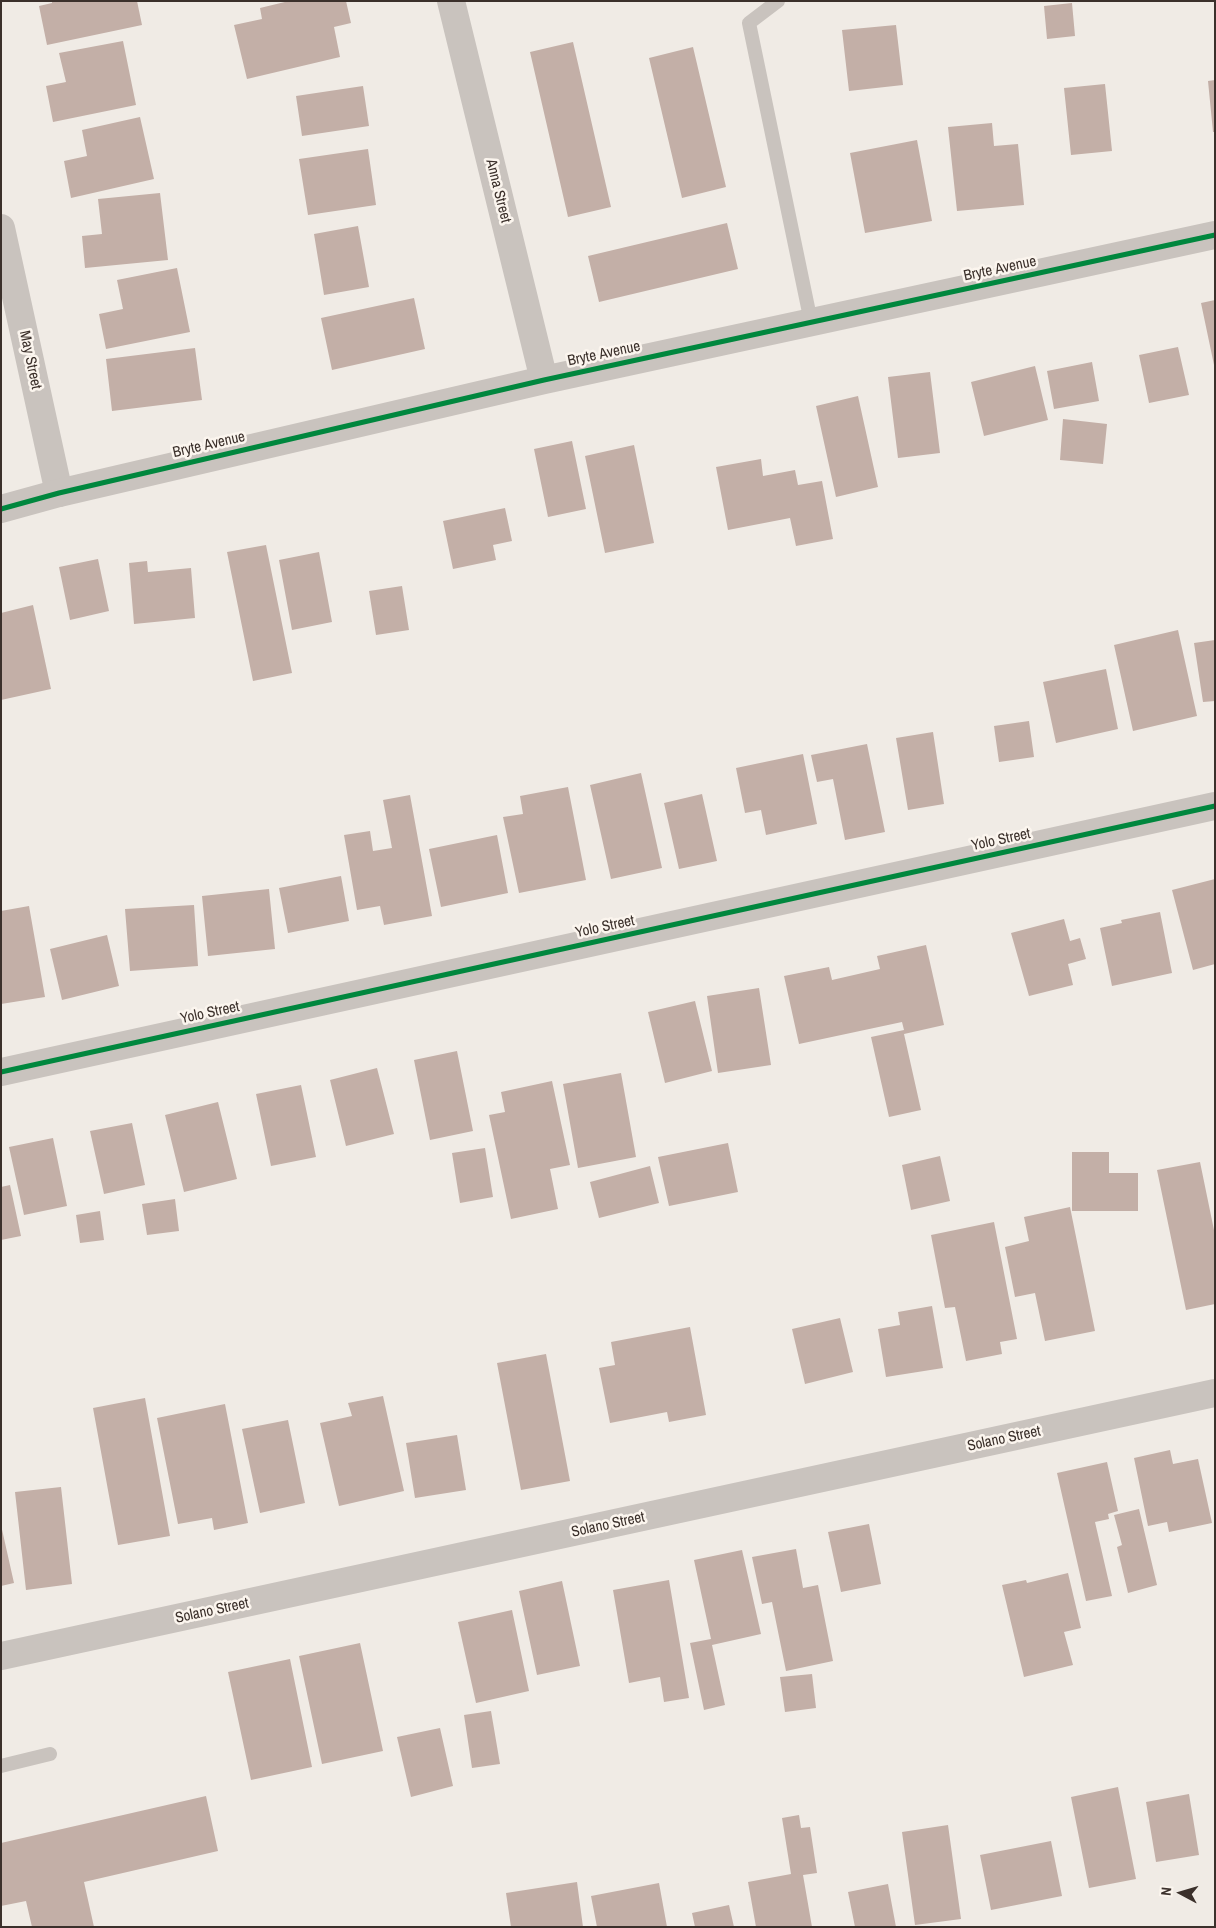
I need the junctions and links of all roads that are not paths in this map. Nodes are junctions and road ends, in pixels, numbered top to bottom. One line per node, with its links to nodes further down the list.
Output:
1 (452, 1): 6 (street, Anna Street)
2 (778, 1): 5 (lane)
3 (1, 228): 7 (street, May Street)
4 (1215, 235): 5 (street, Bryte Avenue)
5 (811, 322): 6 (street, Bryte Avenue)
6 (544, 380): 7 (street, Bryte Avenue)
7 (59, 493): 8 (street, Bryte Avenue)
8 (1, 509)
9 (1215, 806): 10 (street, Yolo Street)
10 (1, 1072)
11 (1215, 1393): 12 (street, Solano Street)
12 (1, 1656)
13 (50, 1754): 14 (lane)
14 (1, 1766)

